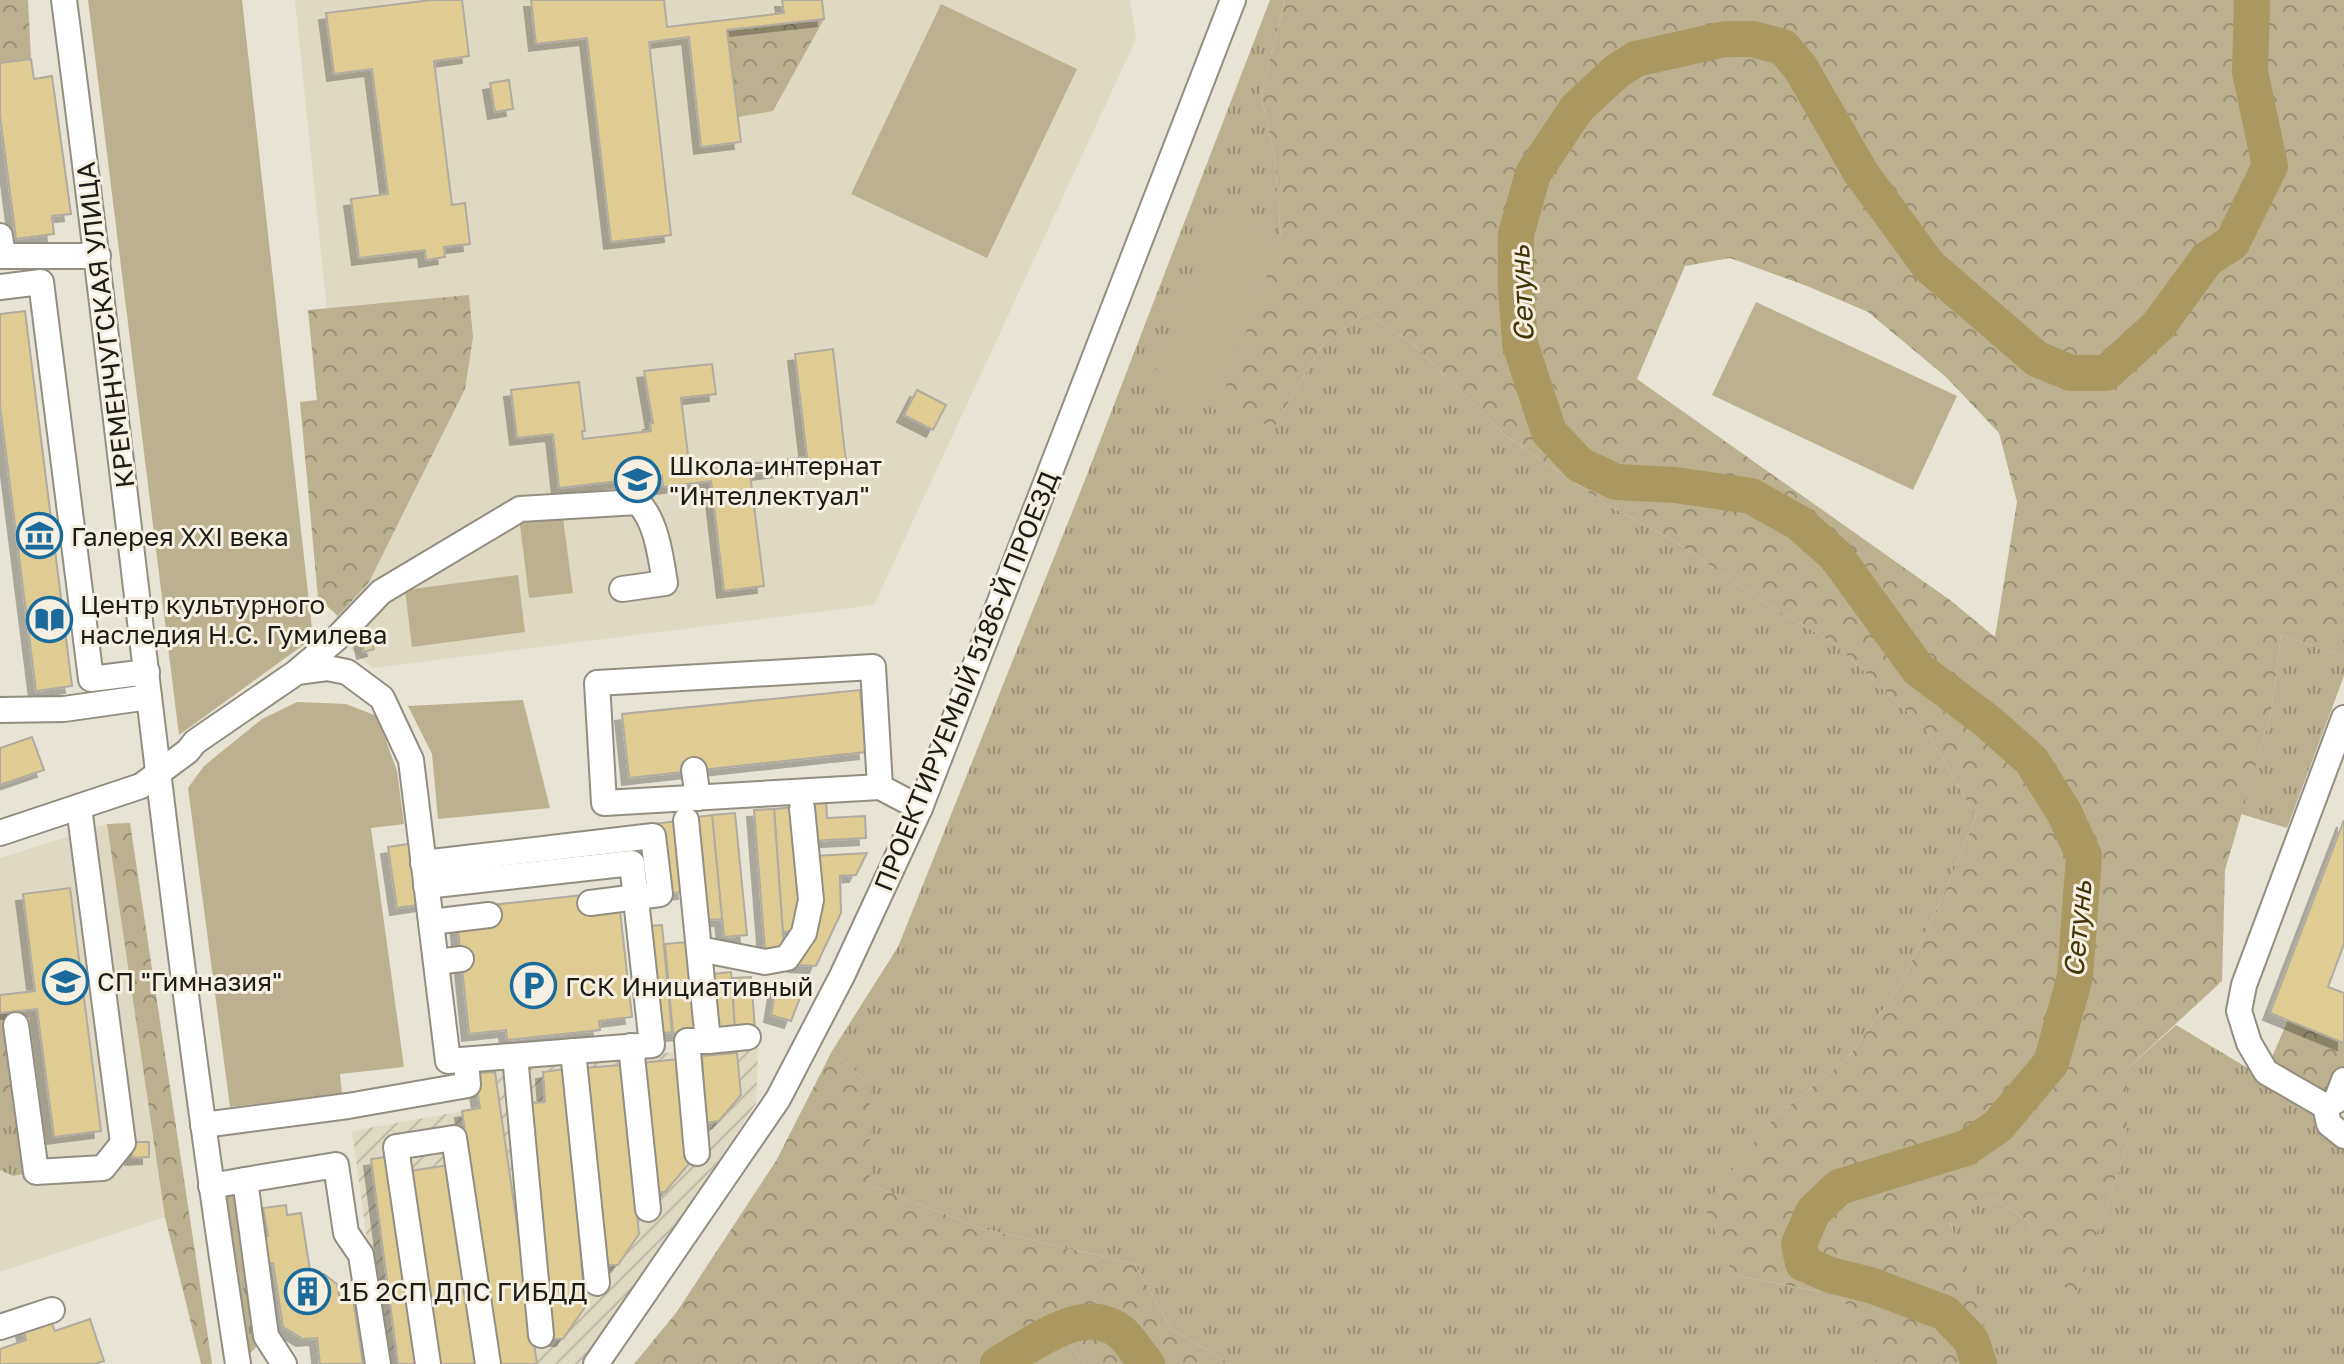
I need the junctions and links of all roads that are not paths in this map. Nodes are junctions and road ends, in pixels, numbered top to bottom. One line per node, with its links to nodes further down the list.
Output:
1 (64, 0): 4 (street, КРЕМЕНЧУГСКАЯ УЛИЦА)
2 (1233, 0): 18 (street, ПРОЕКТИРУЕМЫЙ 5186-Й ПРОЕЗД)
3 (1, 249): 4 (street)
4 (98, 256): 7 (street, КРЕМЕНЧУГСКАЯ УЛИЦА)
5 (0, 287): 7 (street)
6 (622, 589): 8 (street)
7 (147, 672): 9 (street, КРЕМЕНЧУГСКАЯ УЛИЦА)
8 (297, 672): 13 (street); 21 (street)
9 (149, 697): 10 (street); 13 (street, КРЕМЕНЧУГСКАЯ УЛИЦА)
10 (0, 710)
11 (2344, 718): 37 (street)
12 (694, 770): 15 (street)
13 (158, 773): 16 (street); 38 (street, КРЕМЕНЧУГСКАЯ УЛИЦА)
14 (880, 787): 15 (street); 15 (street); 18 (street)
15 (698, 798)
16 (79, 807): 20 (street); 29 (street)
17 (802, 808): 26 (street)
18 (920, 808): 53 (street, ПРОЕКТИРУЕМЫЙ 5186-Й ПРОЕЗД)
19 (686, 820): 26 (street)
20 (0, 833)
21 (425, 874): 22 (street); 22 (street); 25 (street)
22 (636, 897): 23 (street); 32 (street)
23 (590, 903)
24 (489, 915): 25 (street)
25 (431, 922): 28 (street)
26 (699, 949): 31 (street)
27 (461, 959): 28 (street)
28 (436, 962): 35 (street)
29 (16, 1025)
30 (748, 1037): 31 (street)
31 (698, 1041): 32 (street); 40 (street)
32 (641, 1046): 33 (street); 43 (street)
33 (573, 1051): 34 (street); 44 (street)
34 (515, 1056): 35 (street); 47 (street)
35 (466, 1060): 38 (street)
36 (2344, 1080): 37 (street)
37 (2325, 1106): 39 (street)
38 (203, 1125): 42 (street, КРЕМЕНЧУГСКАЯ УЛИЦА)
39 (2344, 1136)
40 (697, 1153)
41 (245, 1180): 42 (street); 49 (street); 50 (street)
42 (211, 1186): 48 (street, КРЕМЕНЧУГСКАЯ УЛИЦА)
43 (648, 1209)
44 (597, 1283)
45 (52, 1310): 46 (street)
46 (0, 1327)
47 (541, 1335)
48 (238, 1364)
49 (284, 1364)
50 (378, 1364)
51 (428, 1364): 52 (street)
52 (488, 1364)
53 (596, 1364)

